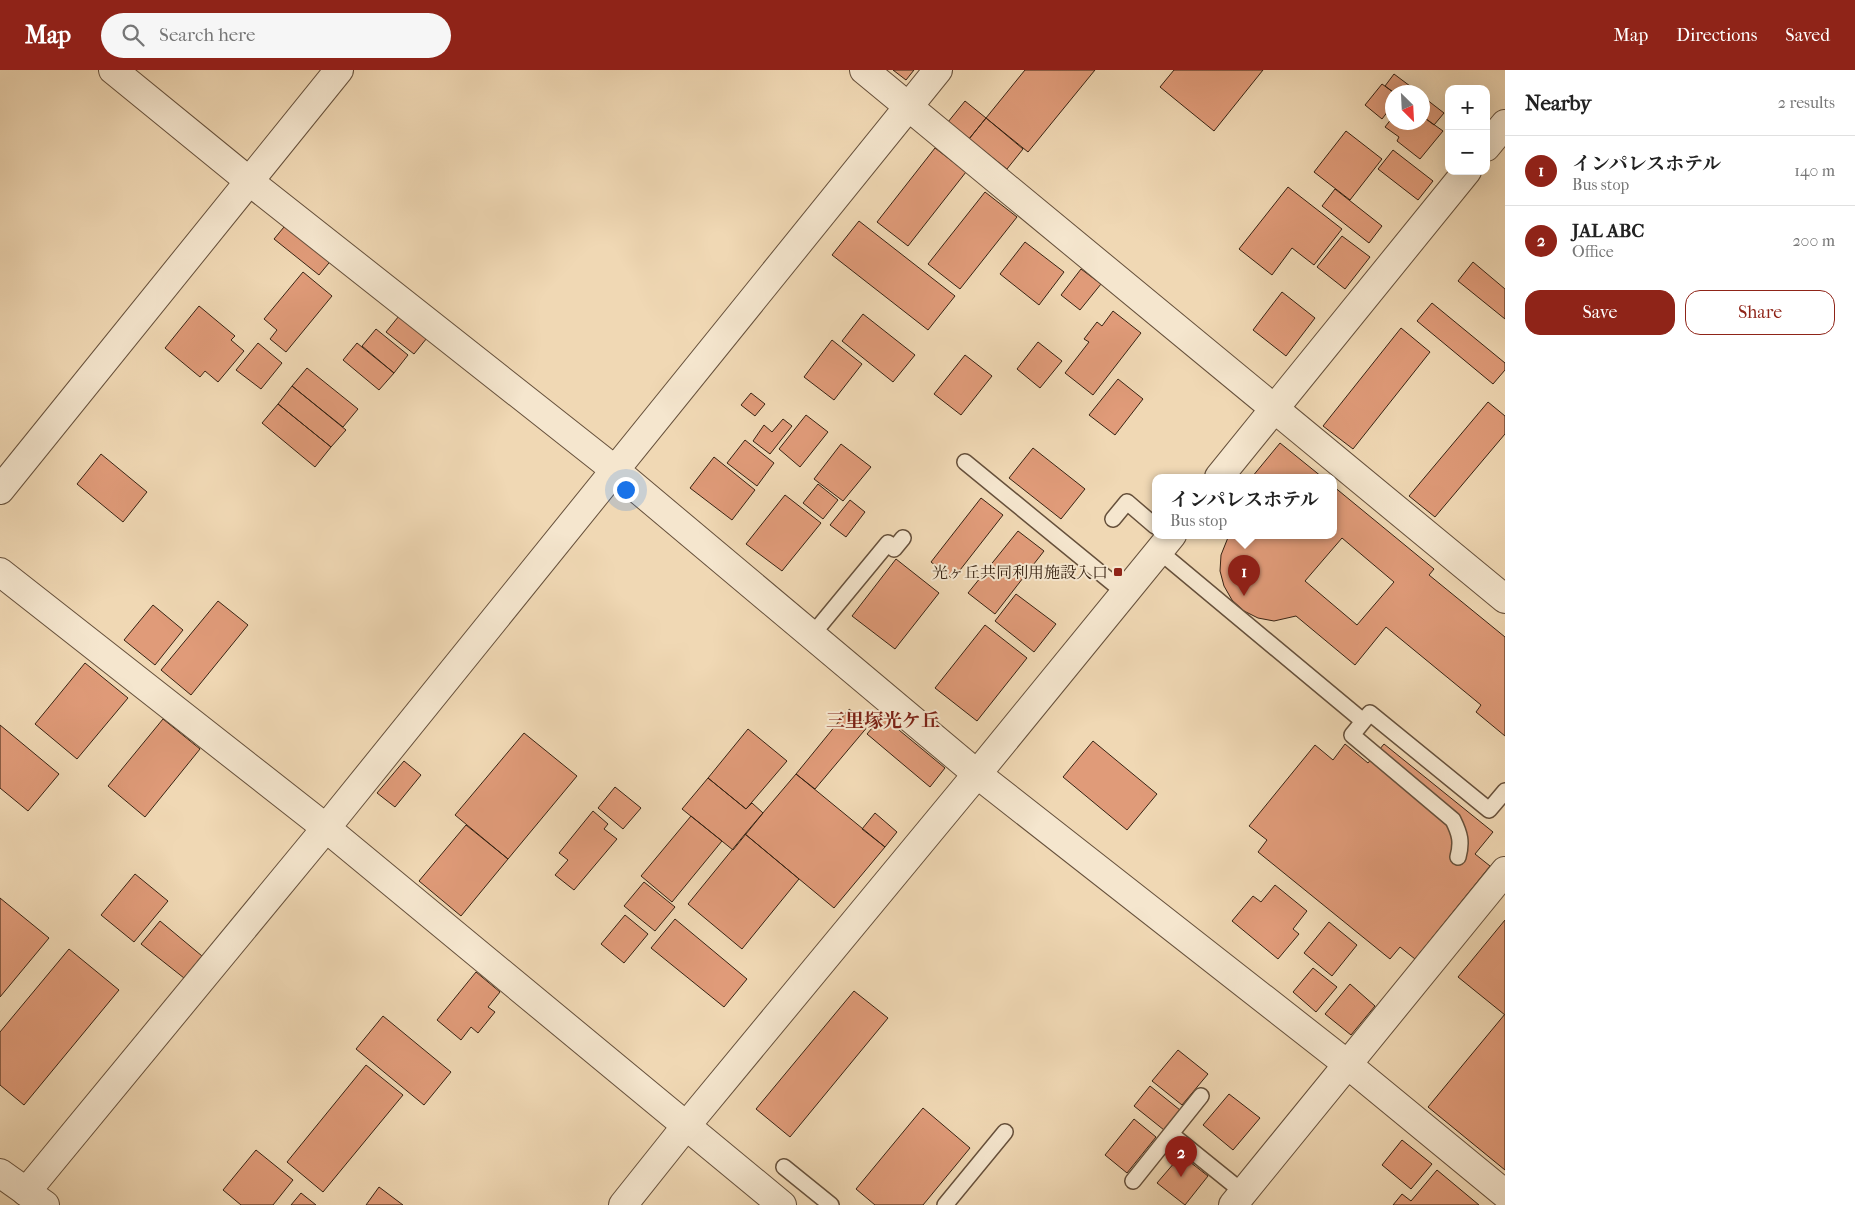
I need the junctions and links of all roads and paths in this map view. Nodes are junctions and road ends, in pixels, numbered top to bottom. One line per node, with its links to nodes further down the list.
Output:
1 (113, 70): 9 (street)
2 (339, 70): 9 (street)
3 (864, 70): 5 (street)
4 (938, 70): 5 (street)
5 (908, 106): 10 (street); 12 (street)
6 (1505, 124): 7 (street)
7 (1490, 142)
8 (1463, 175): 10 (street)
9 (249, 181): 12 (street); 14 (street)
10 (1274, 409): 13 (street); 22 (street)
11 (965, 462): 21 (lane)
12 (615, 470): 23 (street); 27 (street)
13 (1221, 474)
14 (0, 490)
15 (1113, 519): 16 (lane)
16 (1152, 526)
17 (903, 538): 23 (lane)
18 (1163, 539): 21 (street)
19 (1166, 539): 24 (lane)
20 (0, 572): 27 (street)
21 (1125, 593): 25 (street)
22 (1505, 599)
23 (812, 635): 25 (street)
24 (1363, 721): 26 (lane); 28 (lane)
25 (977, 774): 30 (street); 32 (street)
26 (1505, 791)
27 (326, 828): 32 (street); 39 (street)
28 (1458, 857)
29 (1505, 871): 30 (street)
30 (1347, 1064): 38 (street); 40 (street)
31 (1201, 1096): 34 (lane)
32 (686, 1126): 41 (street); 42 (street)
33 (1005, 1132): 44 (lane)
34 (1171, 1134): 37 (lane); 40 (lane)
35 (784, 1167): 43 (lane)
36 (0, 1173): 39 (street)
37 (1133, 1181)
38 (1505, 1194)
39 (36, 1198)
40 (1238, 1199)
41 (623, 1205)
42 (782, 1205)
43 (831, 1205)
44 (945, 1205)

